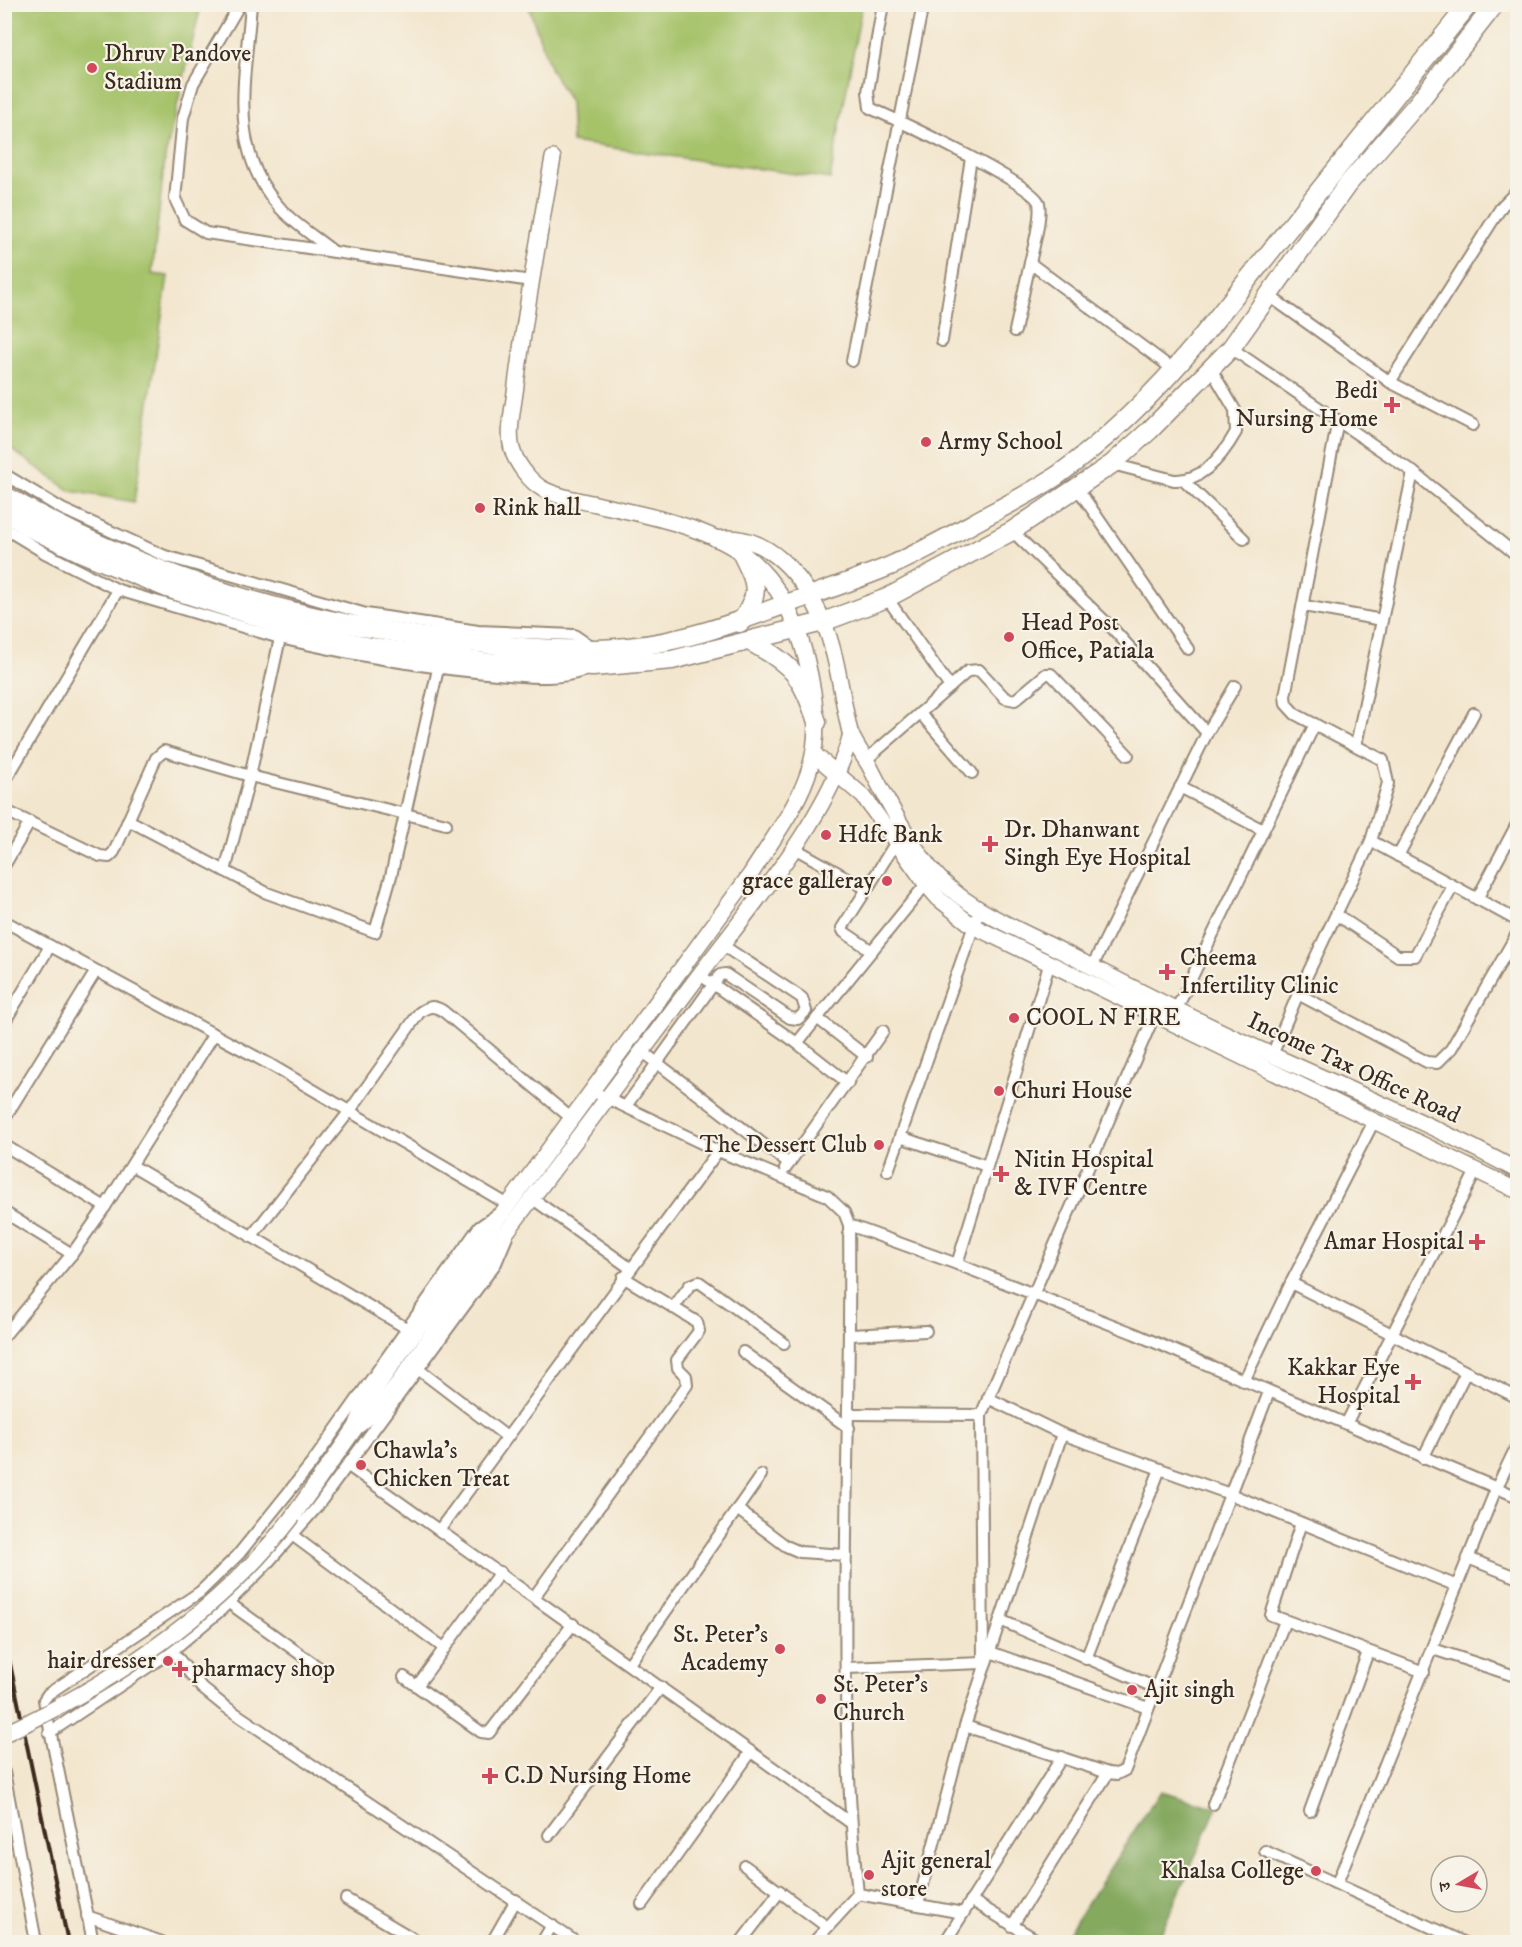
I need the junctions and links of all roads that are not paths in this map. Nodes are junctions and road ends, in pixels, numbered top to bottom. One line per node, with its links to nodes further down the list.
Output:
1 (240, 4): 11 (street)
2 (251, 4): 11 (street)
3 (883, 4): 7 (street)
4 (923, 4): 7 (street)
5 (1496, 4): 14 (main road)
6 (1464, 8): 20 (main road)
7 (898, 120): 9 (street); 18 (street)
8 (553, 158): 13 (main road)
9 (971, 158): 12 (street); 16 (street)
10 (1518, 190): 21 (street)
11 (337, 254): 13 (street)
12 (1030, 263): 15 (street); 20 (street)
13 (531, 281): 34 (main road)
14 (1268, 295): 17 (main road); 21 (street)
15 (1015, 331)
16 (942, 341)
17 (1231, 348): 19 (main road); 22 (street)
18 (852, 361)
19 (1211, 369): 24 (main road); 27 (street)
20 (1174, 370): 38 (main road)
21 (1390, 382): 23 (street)
22 (1338, 420): 25 (street); 41 (street)
23 (1473, 425)
24 (1112, 464): 27 (street); 28 (main road)
25 (1413, 472): 36 (street); 42 (street)
26 (4, 474): 48 (street)
27 (1184, 481): 33 (street)
28 (1078, 489): 32 (main road); 49 (street)
29 (4, 495): 45 (main road)
30 (4, 511): 45 (main road)
31 (4, 528): 37 (street)
32 (1012, 531): 39 (main road); 58 (street)
33 (1244, 538)
34 (716, 539): 35 (main road); 38 (main road)
35 (741, 552): 40 (main road); 43 (main road)
36 (1518, 556)
37 (118, 590): 45 (street); 67 (street)
38 (809, 597): 40 (main road); 44 (main road)
39 (887, 598): 44 (main road); 53 (street)
40 (785, 605): 43 (main road); 46 (main road)
41 (1304, 606): 42 (street); 57 (street)
42 (1382, 620): 60 (street)
43 (740, 622): 48 (main road)
44 (823, 622): 46 (main road); 59 (main road)
45 (283, 624): 48 (main road); 50 (main road); 51 (street); 66 (street)
46 (798, 629): 47 (main road); 56 (main road)
47 (750, 642): 50 (main road); 56 (main road)
48 (593, 649)
49 (1188, 649)
50 (593, 667): 51 (street)
51 (438, 669): 70 (street)
52 (1235, 686): 58 (street)
53 (950, 687): 54 (street); 62 (street)
54 (920, 713): 63 (street); 65 (street)
55 (1474, 713): 79 (street)
56 (817, 722): 61 (main road)
57 (1315, 724): 60 (street); 75 (street)
58 (1207, 733): 68 (street)
59 (851, 734): 63 (main road, Income Tax Office Road); 64 (main road)
60 (1356, 745): 76 (street)
61 (815, 755): 64 (main road); 113 (main road)
62 (1128, 755)
63 (866, 760): 86 (main road, Income Tax Office Road)
64 (838, 773): 77 (main road); 78 (main road)
65 (972, 773)
66 (250, 776): 70 (street); 71 (street); 81 (street)
67 (4, 783)
68 (1180, 787): 75 (street); 96 (street)
69 (4, 810): 72 (street)
70 (404, 814): 73 (street); 81 (street)
71 (128, 820): 72 (street); 81 (street)
72 (30, 822): 80 (street)
73 (446, 824)
74 (1516, 827): 85 (street)
75 (1263, 830): 100 (street)
76 (1371, 841): 79 (street); 87 (street)
77 (896, 842): 82 (main road); 84 (street)
78 (794, 848): 84 (street); 92 (main road)
79 (1398, 856): 83 (street)
80 (4, 866)
81 (225, 871)
82 (926, 884): 90 (main road); 94 (street)
83 (1453, 886): 85 (street); 87 (street)
84 (867, 888): 94 (street)
85 (1477, 899): 89 (street)
86 (979, 911): 90 (street); 96 (main road, Income Tax Office Road)
87 (1337, 915): 99 (street)
88 (4, 921): 93 (street)
89 (1518, 921)
90 (973, 926): 95 (main road); 120 (street)
91 (1518, 932): 99 (street)
92 (722, 945): 98 (main road); 98 (street)
93 (50, 946): 97 (street); 103 (street)
94 (872, 951): 102 (street)
95 (1050, 962): 101 (main road); 125 (street)
96 (1092, 967): 100 (main road, Income Tax Office Road)
97 (96, 971): 106 (street); 118 (street)
98 (706, 979): 107 (street); 108 (main road); 111 (street)
99 (1298, 994): 109 (street)
100 (1176, 1010): 105 (main road, Income Tax Office Road)
101 (1154, 1016): 105 (main road); 142 (street)
102 (817, 1018): 107 (street); 110 (street)
103 (4, 1023)
104 (883, 1031): 110 (street)
105 (1207, 1032): 109 (main road, Income Tax Office Road); 119 (main road)
106 (214, 1034): 116 (street); 124 (street)
107 (797, 1043): 112 (street)
108 (643, 1052): 111 (street); 114 (main road)
109 (1272, 1055): 128 (main road, Income Tax Office Road)
110 (867, 1057): 112 (street)
111 (656, 1063): 115 (street); 123 (street)
112 (848, 1083): 123 (street)
113 (592, 1091): 114 (street); 117 (main road)
114 (609, 1098): 115 (street); 131 (main road)
115 (626, 1106): 122 (street)
116 (349, 1112): 117 (street); 133 (street); 137 (street)
117 (571, 1118): 133 (main road)
118 (4, 1119)
119 (1374, 1121): 127 (main road); 141 (street)
120 (900, 1137): 125 (street); 126 (street)
121 (4, 1145): 132 (street)
122 (718, 1151): 129 (street); 140 (street)
123 (789, 1164): 129 (street)
124 (133, 1166): 132 (street); 137 (street)
125 (987, 1166): 139 (street)
126 (888, 1171)
127 (1476, 1171): 130 (main road); 147 (street)
128 (1518, 1171)
129 (780, 1177): 135 (street)
130 (1518, 1191)
131 (533, 1199): 136 (main road); 140 (street)
132 (105, 1207): 138 (street)
133 (505, 1208): 144 (street); 160 (main road)
134 (4, 1212): 138 (street)
135 (849, 1225): 139 (street); 146 (street)
136 (507, 1234): 151 (street); 160 (main road)
137 (252, 1237): 144 (street)
138 (72, 1254): 148 (street)
139 (957, 1264): 142 (street)
140 (626, 1273): 143 (street); 163 (street)
141 (1291, 1284): 147 (street); 153 (street)
142 (1033, 1293): 153 (street); 155 (street)
143 (674, 1308): 149 (street); 181 (street)
144 (406, 1328): 204 (street)
145 (926, 1331): 146 (street)
146 (851, 1335): 157 (street)
147 (1392, 1335): 152 (street); 159 (street)
148 (4, 1336)
149 (784, 1343)
150 (743, 1352): 161 (street)
151 (417, 1369): 163 (street); 166 (street)
152 (1466, 1372): 156 (street); 165 (street)
153 (1244, 1381): 154 (street)
154 (1269, 1392): 159 (street); 170 (street)
155 (988, 1398): 158 (street); 162 (street)
156 (1518, 1398)
157 (849, 1414): 158 (street); 161 (street)
158 (981, 1415): 193 (street)
159 (1346, 1425): 165 (street)
160 (356, 1427): 205 (main road, bridge)
161 (849, 1428): 176 (street)
162 (1062, 1434): 167 (street); 183 (street)
163 (507, 1437): 174 (street)
164 (1518, 1443): 169 (street)
165 (1423, 1458): 169 (street)
166 (347, 1465): 174 (street); 175 (street)
167 (1160, 1469): 170 (street); 191 (street)
168 (761, 1475): 172 (street)
169 (1496, 1489): 171 (street); 177 (street)
170 (1230, 1494): 173 (street); 201 (street)
171 (1518, 1497)
172 (737, 1509): 176 (street); 192 (street)
173 (1301, 1523): 180 (street); 184 (street)
174 (440, 1529): 178 (street)
175 (292, 1535): 182 (street); 186 (street)
176 (846, 1555): 194 (street)
177 (1468, 1558): 179 (street); 180 (street)
178 (500, 1572): 181 (street); 186 (street)
179 (1518, 1578)
180 (1457, 1587): 187 (street)
181 (534, 1597): 185 (street)
182 (229, 1602): 188 (street); 195 (street)
183 (1000, 1620): 189 (street); 191 (street)
184 (1285, 1622): 190 (street); 210 (street)
185 (573, 1624): 192 (street); 199 (street)
186 (444, 1648): 199 (street)
187 (1433, 1649): 196 (street); 198 (street)
188 (172, 1651): 204 (street); 220 (street)
189 (990, 1652): 193 (street); 202 (street)
190 (1368, 1652): 196 (street); 211 (street)
191 (1086, 1659): 201 (street)
192 (629, 1664): 200 (street)
193 (983, 1667): 194 (street); 203 (street)
194 (846, 1668): 212 (street)
195 (325, 1672)
196 (1424, 1672): 216 (street)
197 (404, 1677): 199 (street)
198 (1518, 1677)
199 (417, 1686)
200 (662, 1687): 206 (street); 213 (street)
201 (1156, 1688): 202 (street)
202 (1148, 1708): 209 (street)
203 (965, 1726): 207 (street); 223 (street)
204 (49, 1733): 225 (street)
205 (4, 1734)
206 (751, 1752): 212 (street); 222 (street)
207 (1062, 1757): 209 (street); 221 (street)
208 (4, 1772): 229 (street)
209 (1108, 1773): 227 (street)
210 (1213, 1804)
211 (1310, 1811)
212 (851, 1823): 218 (street)
213 (549, 1835)
214 (1265, 1851): 216 (street)
215 (745, 1866): 217 (street)
216 (1337, 1883): 240 (street)
217 (780, 1891): 228 (street); 236 (street)
218 (858, 1894): 223 (street); 228 (street)
219 (346, 1899): 232 (street)
220 (516, 1900): 226 (street); 233 (street)
221 (971, 1900): 224 (street); 227 (street)
222 (642, 1904)
223 (918, 1904): 224 (street)
224 (963, 1913): 238 (street)
225 (87, 1916): 230 (street); 231 (street)
226 (552, 1925): 234 (street); 235 (street)
227 (1012, 1926): 239 (street)
228 (827, 1927): 237 (street)
229 (36, 1942)
230 (93, 1942)
231 (162, 1942)
232 (419, 1942)
233 (492, 1942)
234 (542, 1942)
235 (576, 1942)
236 (741, 1942)
237 (814, 1942)
238 (945, 1942)
239 (1040, 1942)
240 (1463, 1942)

